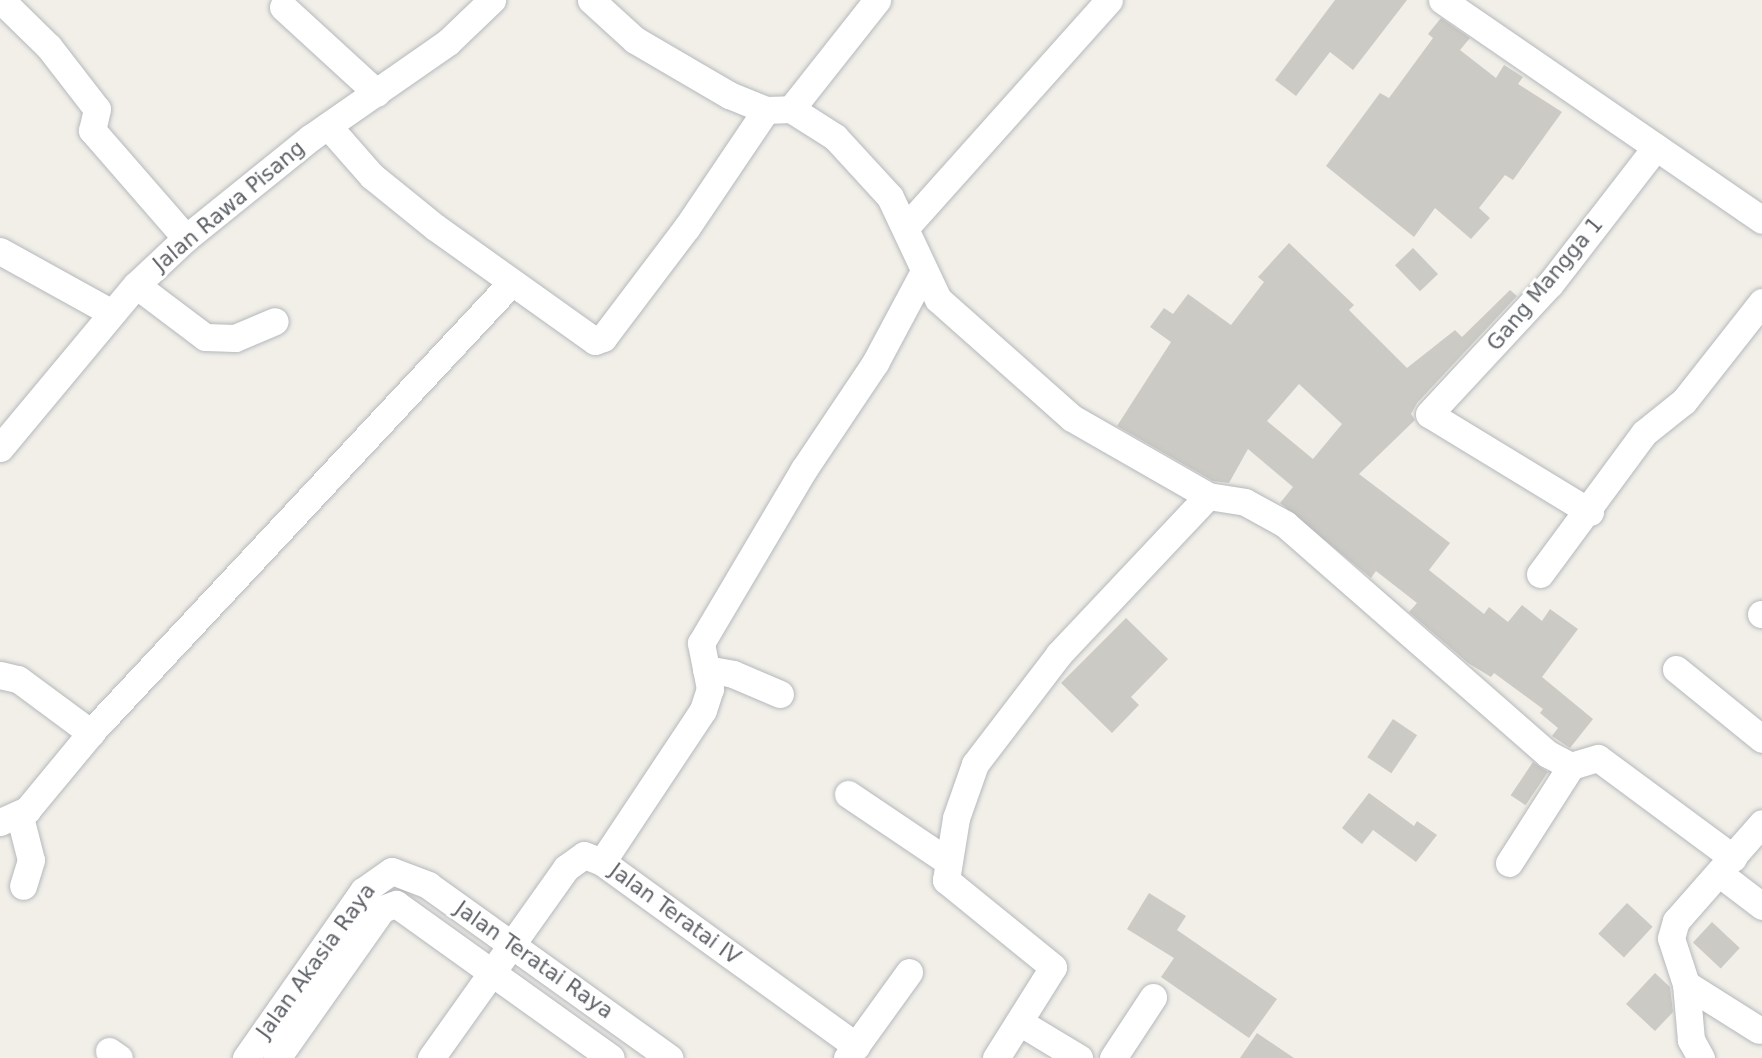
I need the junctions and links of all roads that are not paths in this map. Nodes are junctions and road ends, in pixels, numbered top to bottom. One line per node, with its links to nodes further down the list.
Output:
1 (1, 0): 14 (street)
2 (492, 0): 8 (street, Jalan Rawa Pisang)
3 (591, 0): 9 (street)
4 (877, 0): 9 (street)
5 (1109, 0): 13 (street)
6 (1442, 0): 11 (street)
7 (283, 7): 8 (street)
8 (377, 93): 10 (street, Jalan Rawa Pisang)
9 (779, 110): 13 (street); 17 (street)
10 (328, 126): 14 (street, Jalan Rawa Pisang); 17 (street)
11 (1656, 147): 12 (street); 24 (street, Gang Mangga 1)
12 (1762, 220)
13 (907, 225): 16 (street)
14 (186, 238): 18 (street, Jalan Rawa Pisang)
15 (0, 251): 20 (street)
16 (923, 273): 23 (street); 26 (street)
17 (511, 283): 30 (street)
18 (136, 285): 20 (street, Jalan Rawa Pisang); 21 (street)
19 (1762, 302): 24 (street)
20 (112, 313): 22 (street, Jalan Rawa Pisang)
21 (275, 321)
22 (0, 448)
23 (1208, 496): 32 (street); 36 (street)
24 (1590, 512): 25 (street)
25 (1540, 574)
26 (706, 669): 29 (street); 37 (street)
27 (1676, 669): 31 (street)
28 (0, 675): 30 (street)
29 (780, 694)
30 (91, 733): 34 (street)
31 (1762, 739)
32 (1571, 766): 38 (street); 39 (street)
33 (848, 794): 36 (street)
34 (10, 820): 41 (street)
35 (1762, 823): 39 (street)
36 (946, 860): 49 (street)
37 (602, 861): 44 (street, Jalan Teratai IV); 51 (street, Jalan Teratai IV)
38 (1509, 863)
39 (1726, 866): 42 (street); 47 (street)
40 (392, 871): 44 (street, Jalan Teratai Raya); 52 (street, Jalan Akasia Raya)
41 (23, 886)
42 (1762, 906)
43 (405, 907): 45 (street, Jalan Teratai Raya); 53 (street, Jalan Akasia Raya)
44 (514, 943): 45 (street); 56 (street, Jalan Teratai Raya)
45 (494, 971): 54 (street); 55 (street, Jalan Teratai Raya)
46 (909, 972): 51 (street)
47 (1686, 984): 50 (street); 60 (street)
48 (1153, 997): 59 (street)
49 (1021, 1023): 57 (street); 58 (street)
50 (1759, 1030)
51 (851, 1052)
52 (246, 1058)
53 (277, 1058)
54 (430, 1058)
55 (611, 1058)
56 (670, 1058)
57 (996, 1058)
58 (1079, 1058)
59 (1113, 1058)
60 (1701, 1058)

